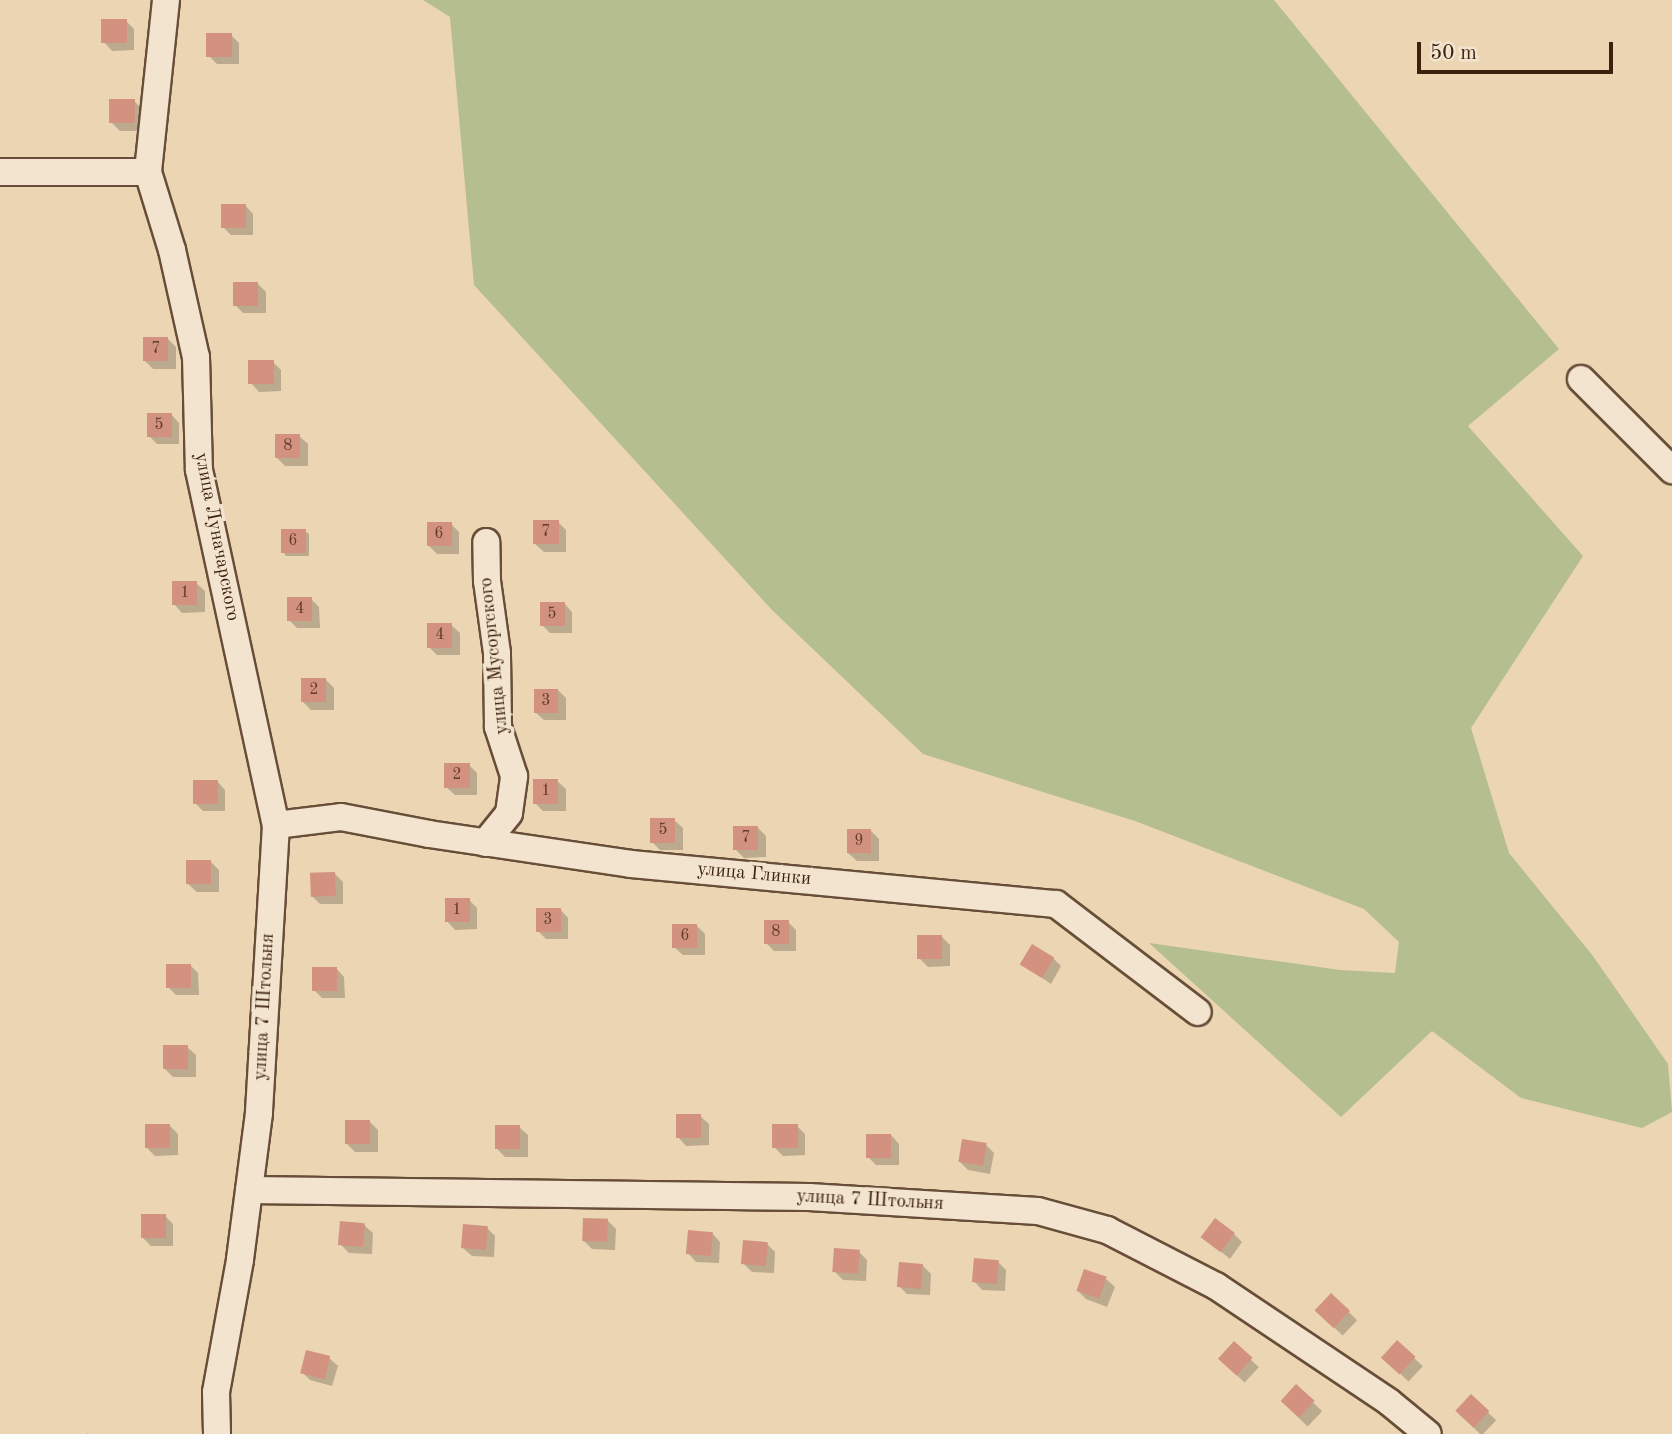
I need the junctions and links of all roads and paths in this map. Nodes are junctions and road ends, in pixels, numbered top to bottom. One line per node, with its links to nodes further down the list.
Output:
1 (166, 0): 3 (street, улица Луначарского)
2 (0, 172): 3 (street)
3 (148, 172): 7 (street, улица Луначарского)
4 (1581, 379): 5 (street)
5 (1672, 470)
6 (486, 542): 8 (street, улица Мусоргского)
7 (276, 825): 8 (street, улица Глинки); 10 (street, улица 7 Штольня)
8 (485, 843): 9 (street, улица Глинки)
9 (1199, 1012)
10 (249, 1190): 11 (street, улица 7 Штольня); 12 (street, улица 7 Штольня)
11 (217, 1434)
12 (1428, 1434)

